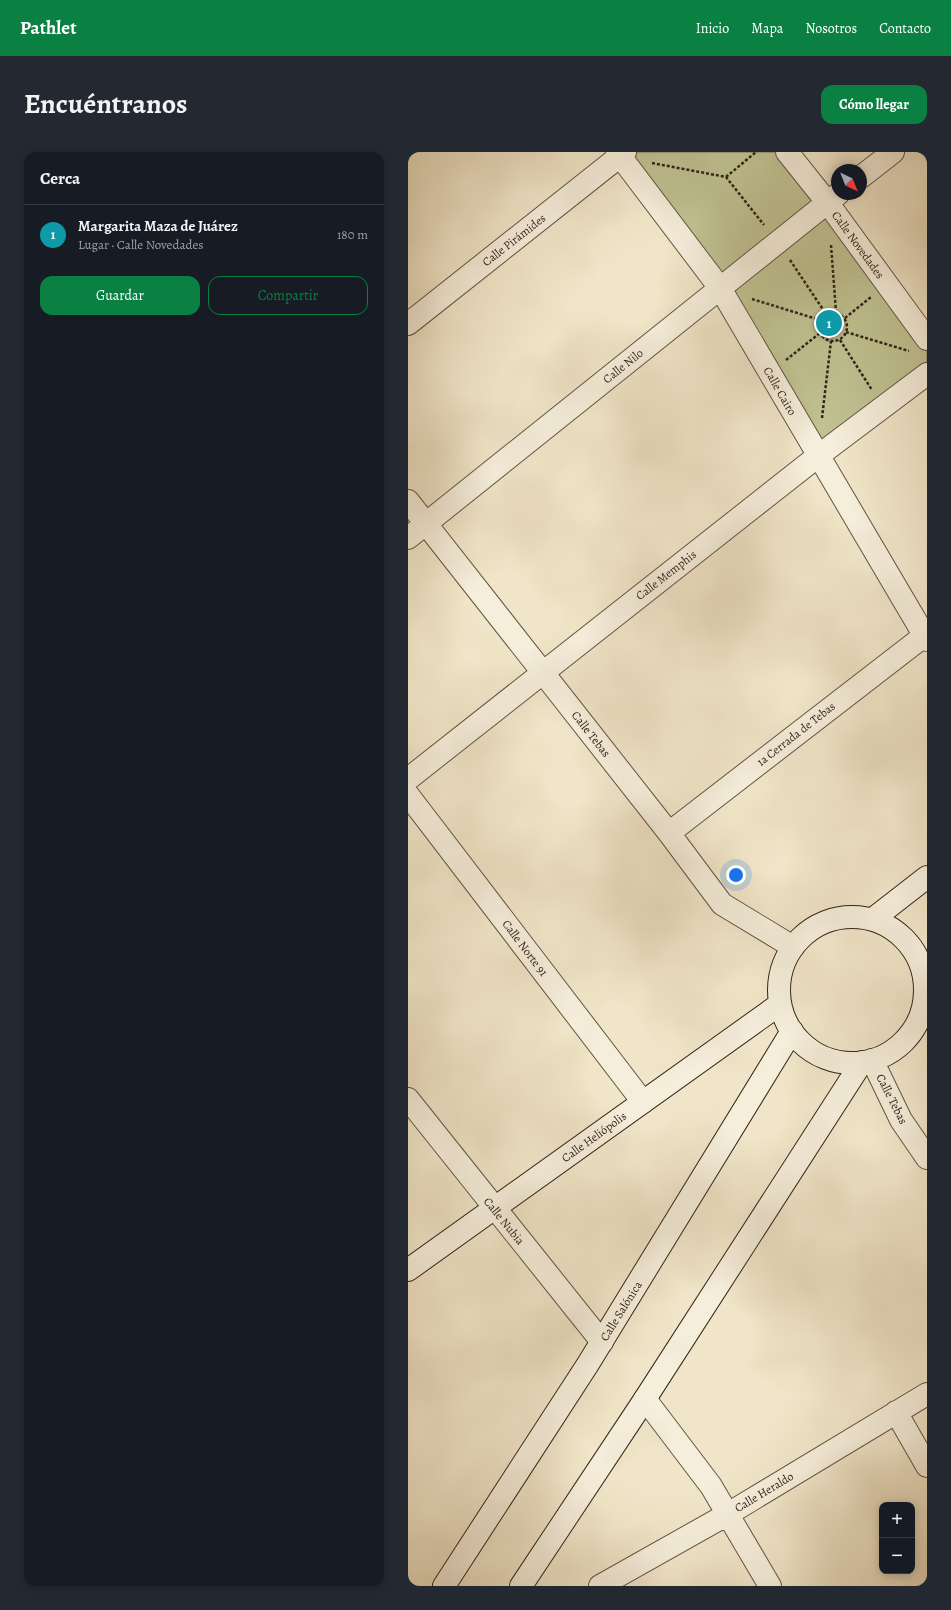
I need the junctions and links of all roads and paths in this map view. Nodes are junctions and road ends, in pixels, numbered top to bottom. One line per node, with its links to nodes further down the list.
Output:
1 (756, 152): 7 (path)
2 (788, 152): 8 (street, Calle Novedades)
3 (893, 152): 6 (street)
4 (621, 153): 13 (street, Calle Cairo); 20 (street, Calle Pirámides)
5 (646, 162): 7 (path)
6 (867, 172)
7 (726, 177): 11 (path)
8 (831, 196)
9 (831, 200): 11 (street, Calle Nilo)
10 (834, 200): 25 (street, Calle Novedades)
11 (778, 242): 13 (street, Calle Nilo); 17 (path)
12 (831, 244): 16 (path)
13 (720, 288): 26 (street, Calle Cairo); 32 (street, Calle Nilo)
14 (876, 293): 18 (path)
15 (746, 297): 19 (path)
16 (836, 312): 17 (path); 18 (path)
17 (826, 314): 19 (path)
18 (845, 318): 21 (path)
19 (820, 320): 22 (path)
20 (408, 324)
21 (846, 332): 23 (path); 25 (path)
22 (820, 333): 24 (path); 26 (path)
23 (840, 340): 24 (path); 28 (path)
24 (831, 341): 29 (path)
25 (920, 346)
26 (770, 373): 30 (street, Calle Cairo)
27 (927, 374): 28 (street, Calle Memphis)
28 (883, 407): 30 (street, Calle Memphis)
29 (822, 419)
30 (818, 456): 34 (street, Calle Cairo); 35 (street, Calle Memphis)
31 (408, 501): 32 (street, Calle Tebas)
32 (426, 524): 33 (street, Calle Nilo); 35 (street, Calle Tebas)
33 (408, 538)
34 (926, 638): 38 (street, 1a Cerrada de Tebas)
35 (543, 673): 36 (street, Calle Memphis); 38 (street, Calle Tebas)
36 (408, 780)
37 (408, 795): 47 (street, Calle Norte 91)
38 (669, 833): 41 (street, Calle Tebas)
39 (927, 877): 40 (street)
40 (873, 919): 41 (street); 42 (street)
41 (793, 947): 43 (street)
42 (925, 965): 45 (street)
43 (780, 1004): 44 (street); 47 (street, Calle Heliópolis)
44 (792, 1031): 45 (street); 51 (street, Calle Salónica)
45 (867, 1061): 48 (street, Calle Tebas); 53 (street)
46 (408, 1099): 49 (street, Calle Nubia)
47 (643, 1102): 49 (street, Calle Heliópolis)
48 (927, 1158)
49 (494, 1209): 50 (street, Calle Heliópolis); 51 (street, Calle Nubia)
50 (408, 1270)
51 (602, 1342): 57 (street, Calle Salónica)
52 (927, 1394): 54 (street, Calle Heraldo)
53 (645, 1399): 56 (street); 58 (street)
54 (896, 1412): 55 (street); 56 (street, Calle Heraldo)
55 (927, 1466)
56 (728, 1514): 59 (street, Calle Heraldo); 60 (street)
57 (444, 1586)
58 (521, 1586)
59 (600, 1586)
60 (770, 1586)

